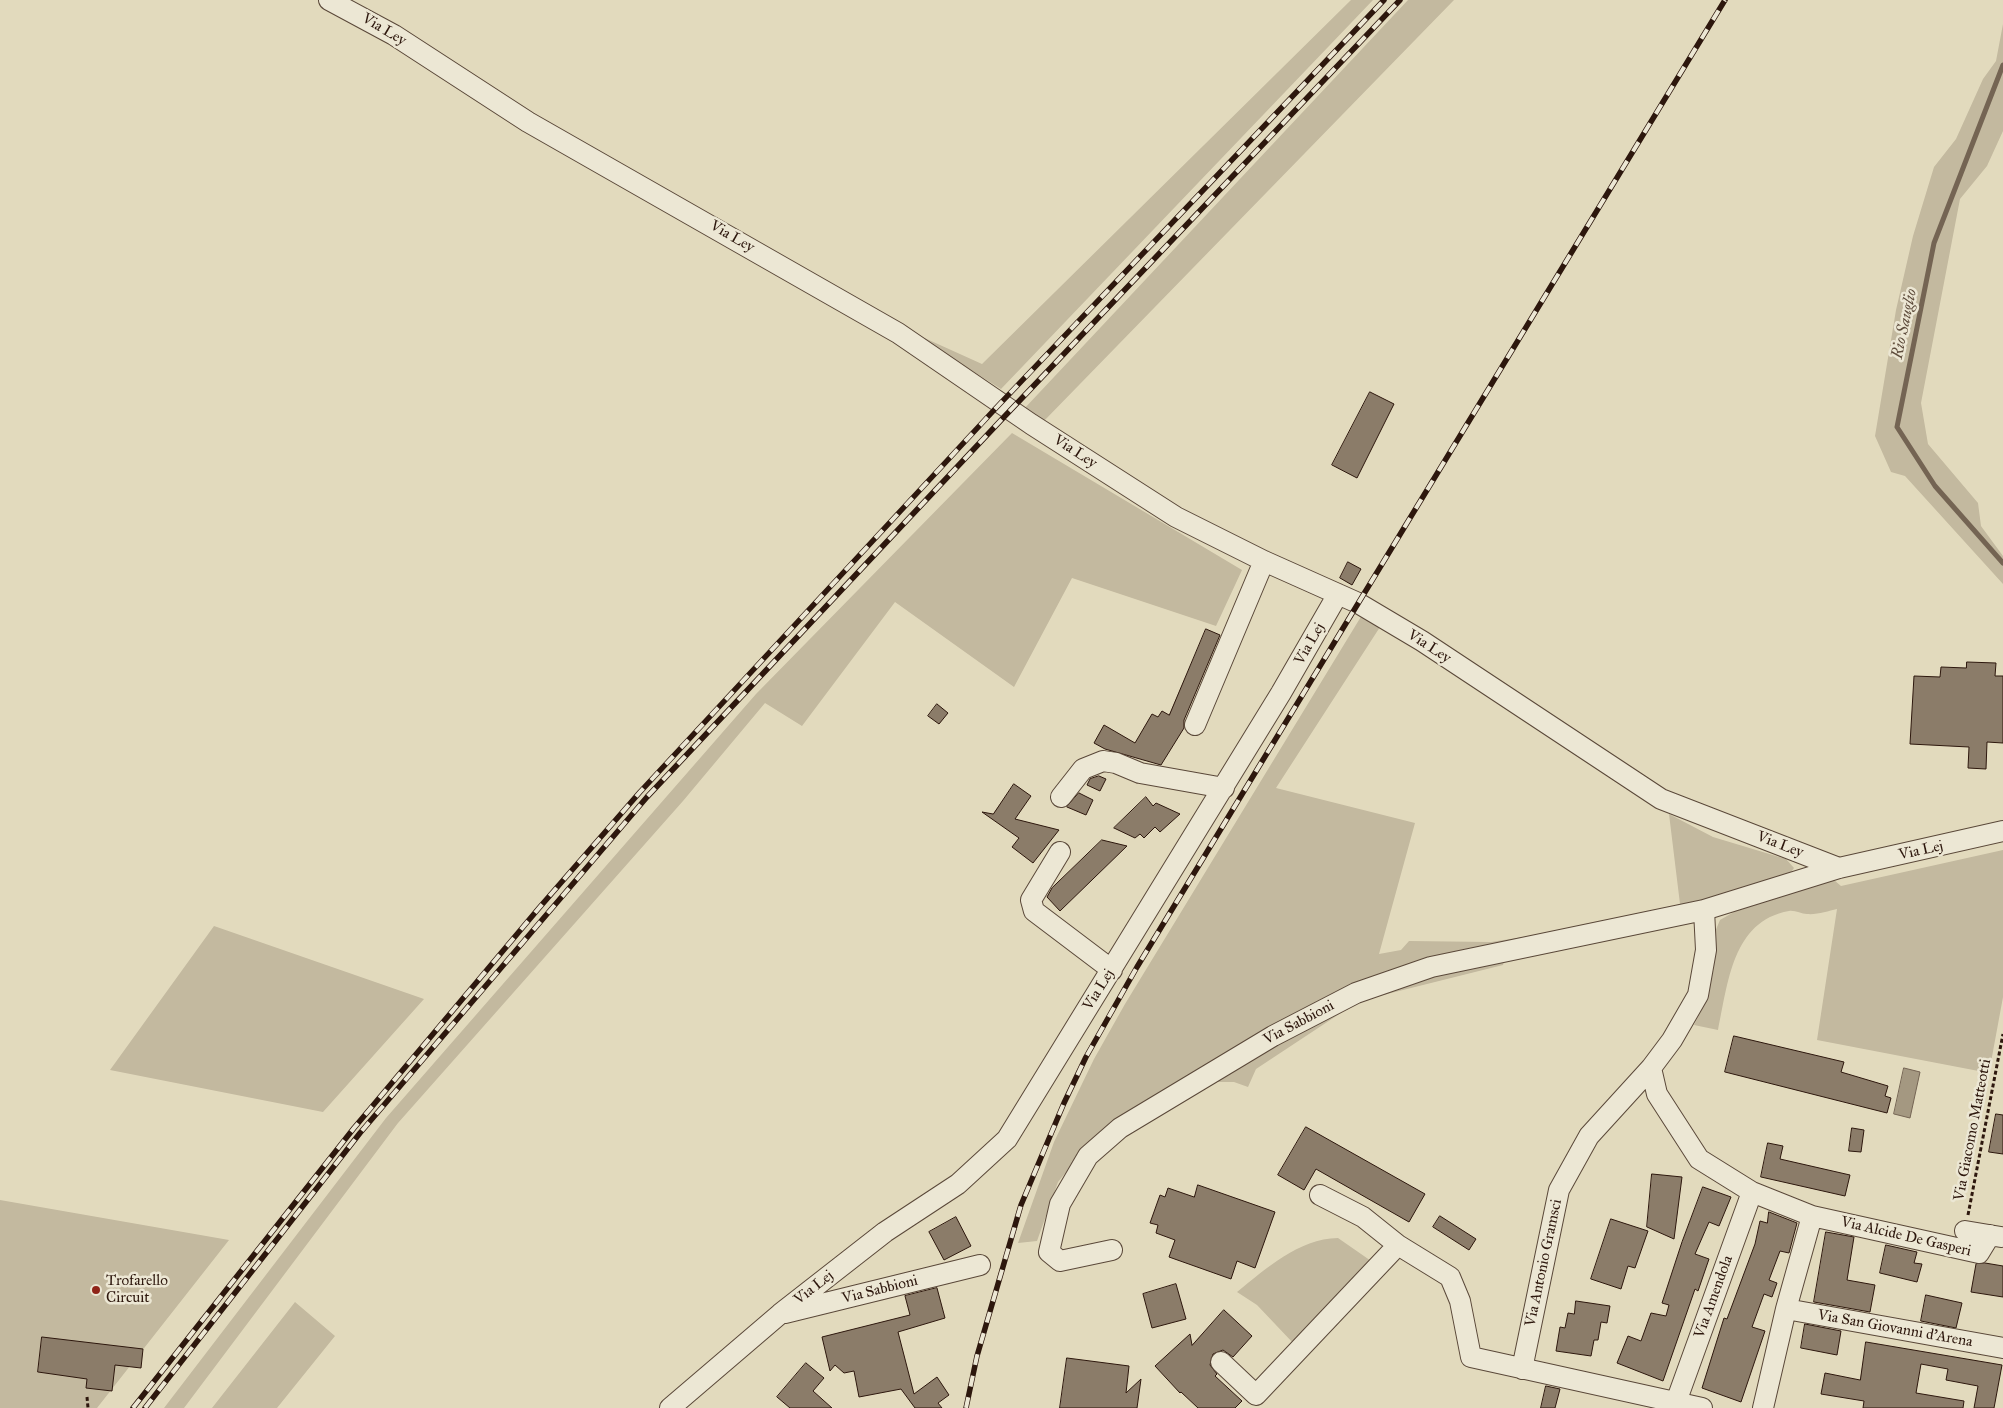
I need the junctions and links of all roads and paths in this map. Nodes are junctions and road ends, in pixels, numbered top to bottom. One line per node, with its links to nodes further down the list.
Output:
1 (329, 0): 2 (street, Via Ley)
2 (1264, 561): 3 (street, Via Ley); 4 (street)
3 (1338, 594): 5 (street, Via Lej); 9 (street, Via Ley)
4 (1194, 725)
5 (1224, 788): 6 (street); 11 (street, Via Lej)
6 (1061, 797)
7 (2003, 832): 9 (street, Via Lej)
8 (1060, 852): 11 (street)
9 (1839, 868): 10 (street, Via Lej)
10 (1704, 910): 13 (street); 20 (street, Via Sabbioni)
11 (1112, 970): 23 (street, Via Lej)
12 (2003, 1034): 17 (path, Via Giacomo Matteotti)
13 (1651, 1068): 14 (street); 26 (street, Via Antonio Gramsci)
14 (1752, 1192): 16 (street); 28 (street, Via Amendola)
15 (1320, 1195): 19 (street)
16 (1812, 1216): 18 (street, Via Alcide De Gasperi); 22 (street)
17 (1965, 1231): 18 (street, Via Alcide De Gasperi)
18 (1997, 1236)
19 (1398, 1245): 25 (street); 26 (street)
20 (1112, 1250)
21 (980, 1264): 23 (street, Via Sabbioni)
22 (1786, 1309): 24 (street, Via San Giovanni d'Arena); 32 (street)
23 (780, 1314): 30 (street, Via Lej)
24 (2003, 1348)
25 (1221, 1362)
26 (1522, 1369): 28 (street)
27 (87, 1397): 29 (path)
28 (1676, 1402): 31 (street)
29 (88, 1408)
30 (670, 1408)
31 (1702, 1408)
32 (1764, 1408)

